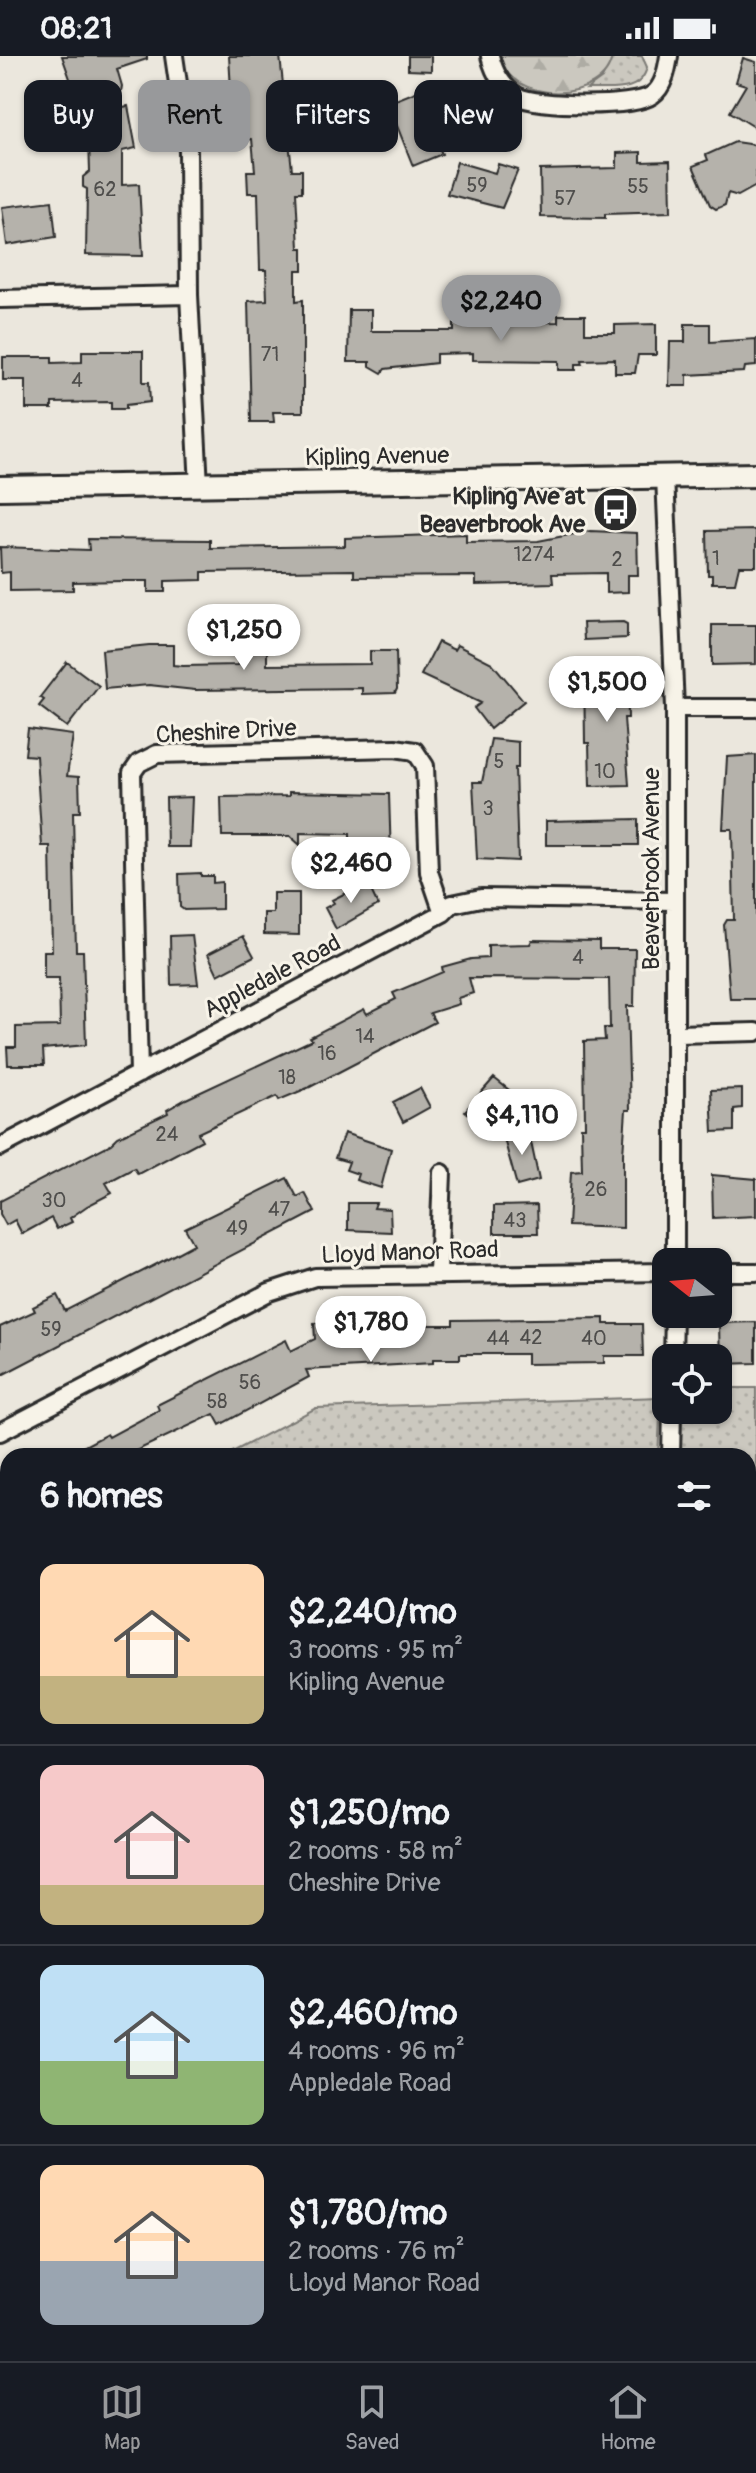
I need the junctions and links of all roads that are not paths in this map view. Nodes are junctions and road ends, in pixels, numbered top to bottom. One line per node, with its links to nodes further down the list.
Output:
1 (174, 56): 4 (street)
2 (490, 56): 3 (street)
3 (669, 56)
4 (189, 295): 5 (street); 8 (street)
5 (0, 299)
6 (756, 475): 7 (main road, Kipling Avenue)
7 (665, 476): 8 (main road, Kipling Avenue); 10 (street, Beaverbrook Avenue)
8 (199, 486): 9 (main road, Kipling Avenue)
9 (0, 488)
10 (675, 708): 11 (street); 12 (street, Beaverbrook Avenue)
11 (756, 708)
12 (674, 901): 13 (street, Appledale Road); 15 (street, Beaverbrook Avenue)
13 (443, 913): 16 (street, Appledale Road); 16 (street, Cheshire Drive)
14 (756, 1032): 15 (street)
15 (677, 1034): 19 (street, Beaverbrook Avenue)
16 (139, 1074): 17 (street, Appledale Road)
17 (0, 1147)
18 (442, 1173): 23 (street)
19 (675, 1248)
20 (652, 1272): 23 (street, Lloyd Manor Road)
21 (732, 1272): 22 (street)
22 (756, 1272)
23 (438, 1273): 25 (street, Lloyd Manor Road)
24 (672, 1424): 26 (street)
25 (0, 1432)
26 (671, 1448)

